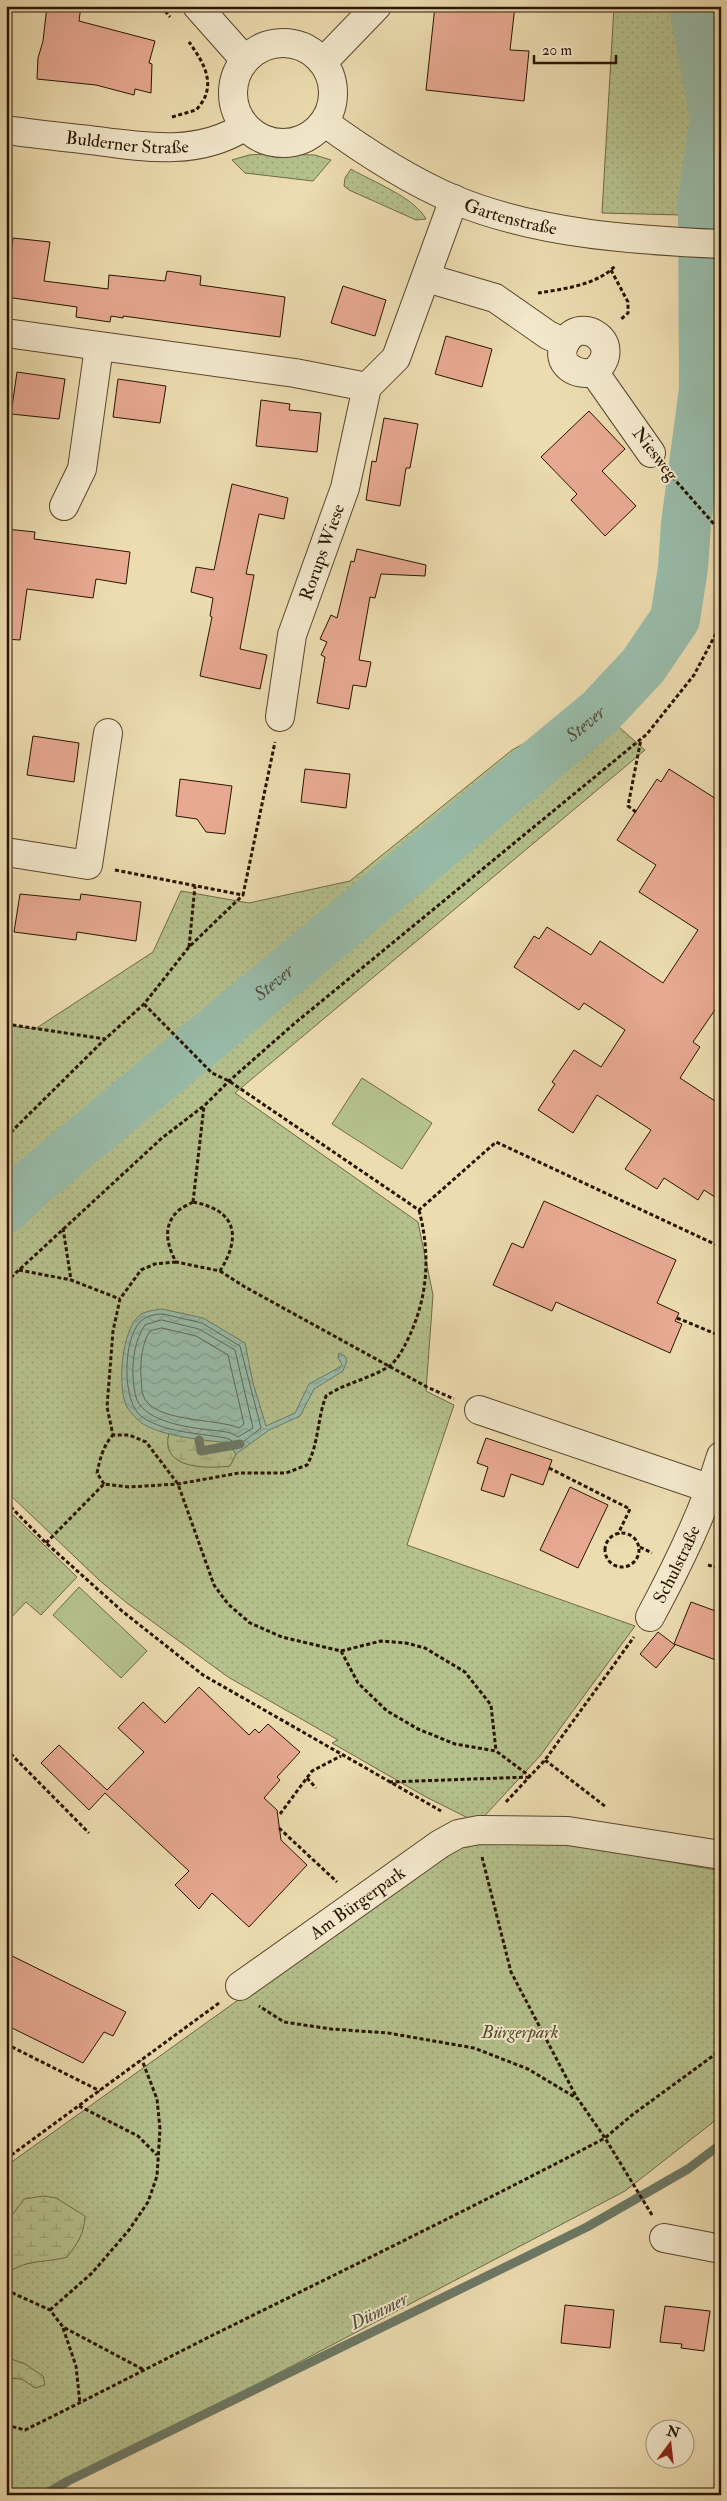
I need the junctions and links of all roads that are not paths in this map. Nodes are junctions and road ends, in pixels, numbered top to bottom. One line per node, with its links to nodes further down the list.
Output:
1 (197, 6): 3 (street)
2 (377, 6): 4 (street)
3 (245, 60): 4 (street); 6 (street)
4 (323, 62): 5 (street)
5 (324, 122): 6 (street); 8 (street, Gartenstraße)
6 (245, 126): 7 (street, Bulderner Straße)
7 (6, 130)
8 (454, 199): 9 (street, Gartenstraße); 10 (street)
9 (721, 244)
10 (427, 278): 12 (street); 15 (street)
11 (6, 334): 13 (street)
12 (565, 343): 14 (street); 14 (street)
13 (99, 347): 15 (street); 17 (street)
14 (594, 372): 16 (street, Niesweg)
15 (367, 387): 18 (street, Rorups Wiese)
16 (651, 453)
17 (64, 506)
18 (280, 717)
19 (108, 732): 20 (street)
20 (6, 852)
21 (479, 1410): 23 (street)
22 (721, 1456): 23 (street, Schulstraße)
23 (711, 1489): 24 (street, Schulstraße)
24 (650, 1617)
25 (721, 1855): 26 (street, Am Bürgerpark)
26 (240, 1986)
27 (660, 2230): 28 (street)
28 (721, 2249)

